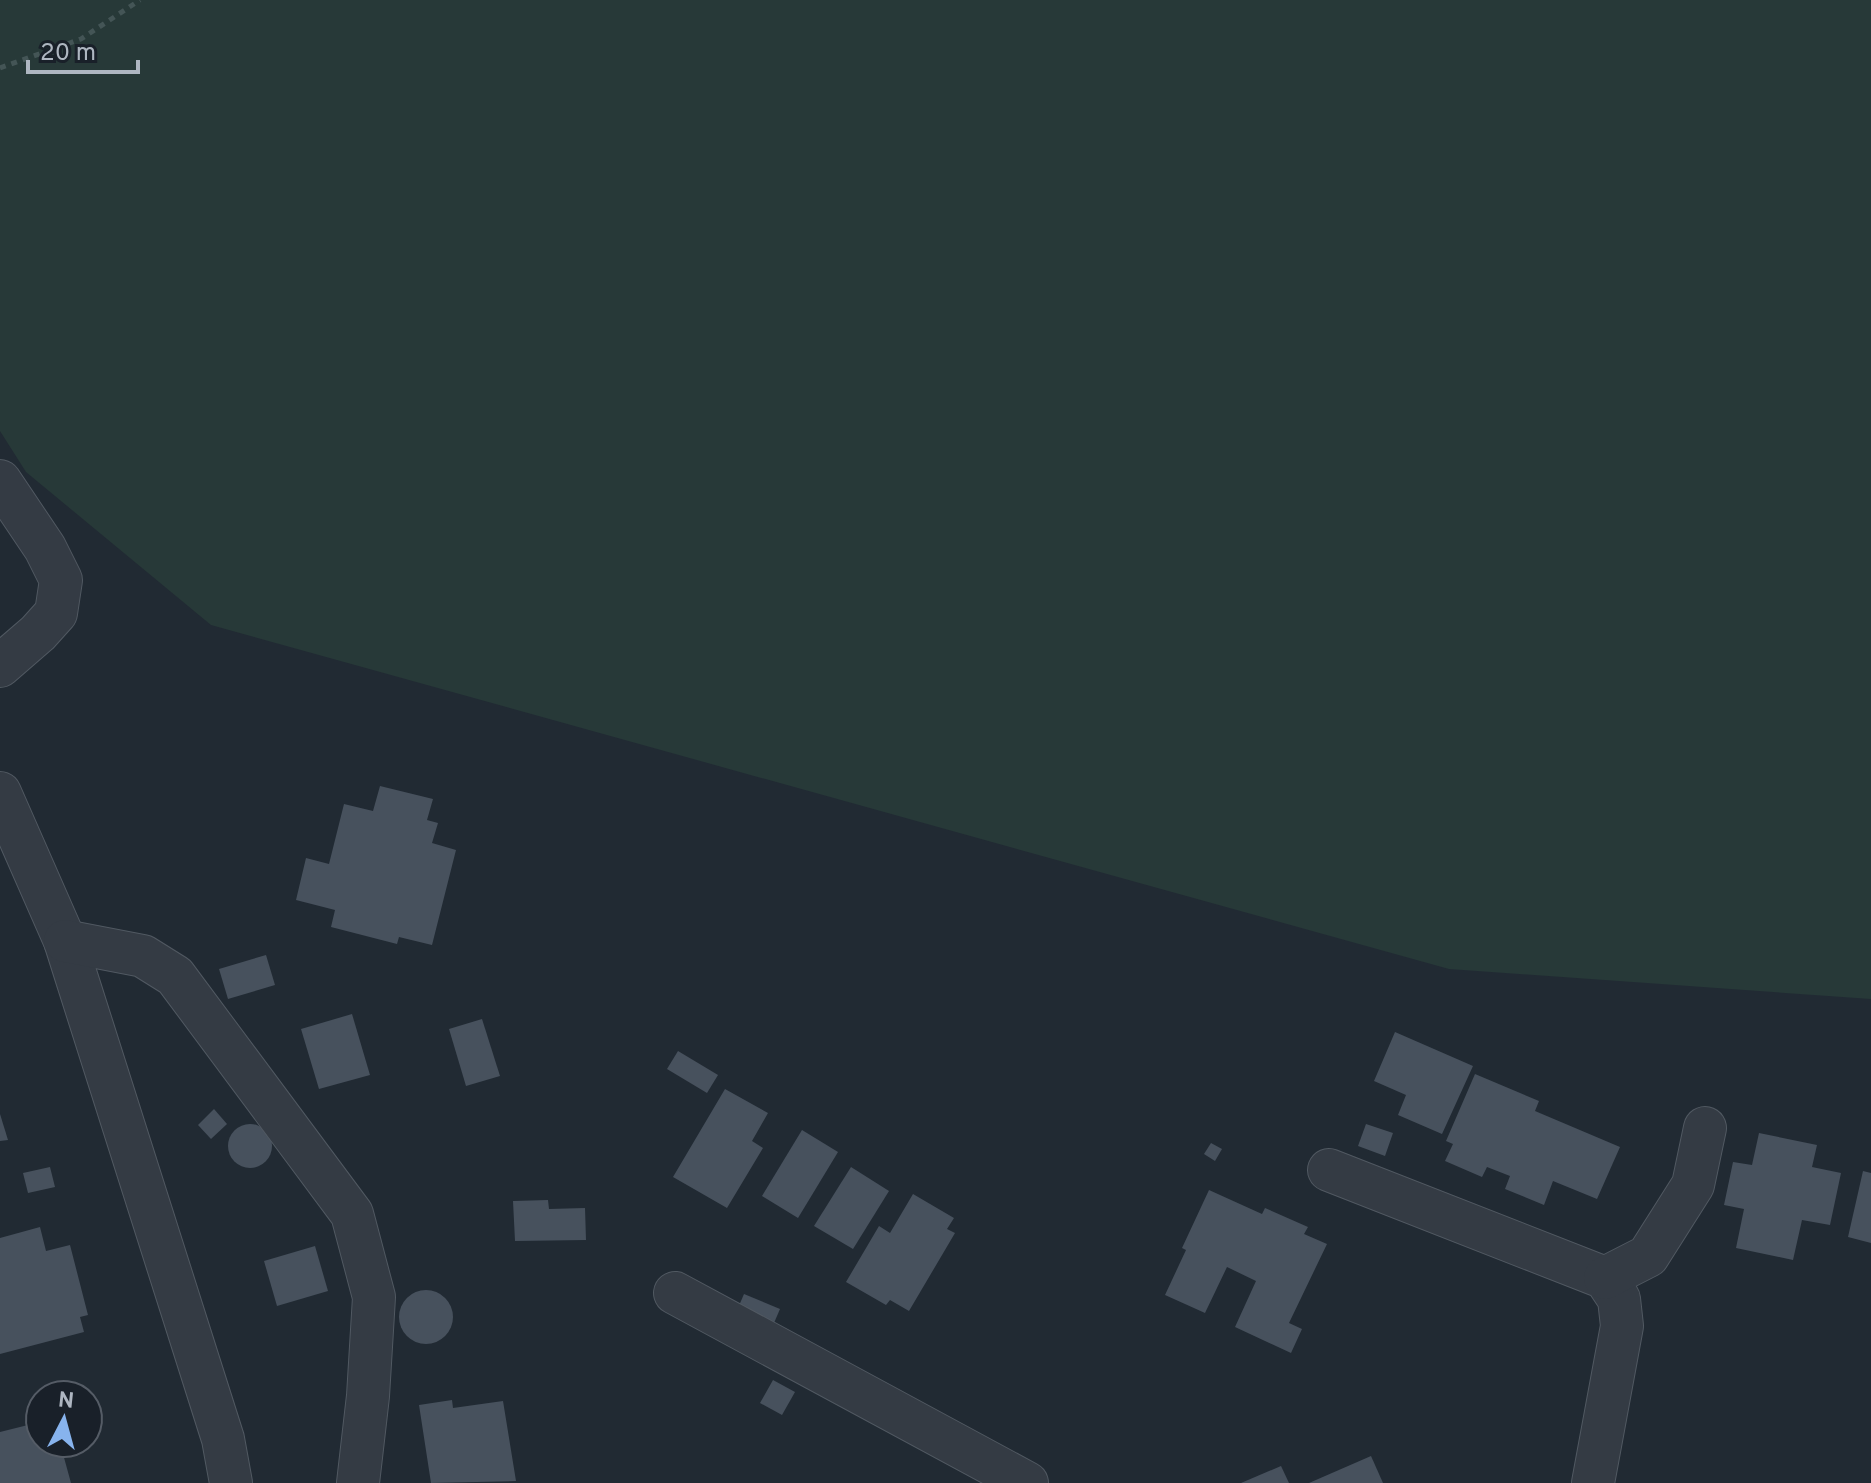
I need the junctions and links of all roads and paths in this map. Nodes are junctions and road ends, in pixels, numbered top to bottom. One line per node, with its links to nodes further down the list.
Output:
1 (140, 0): 2 (path)
2 (0, 68)
3 (0, 481): 4 (street)
4 (0, 666)
5 (0, 793): 6 (street)
6 (65, 941): 11 (street); 12 (street)
7 (1705, 1128): 9 (street)
8 (1329, 1170): 9 (street)
9 (1605, 1278): 14 (street)
10 (675, 1293): 13 (street)
11 (231, 1483)
12 (358, 1483)
13 (1027, 1483)
14 (1593, 1483)

